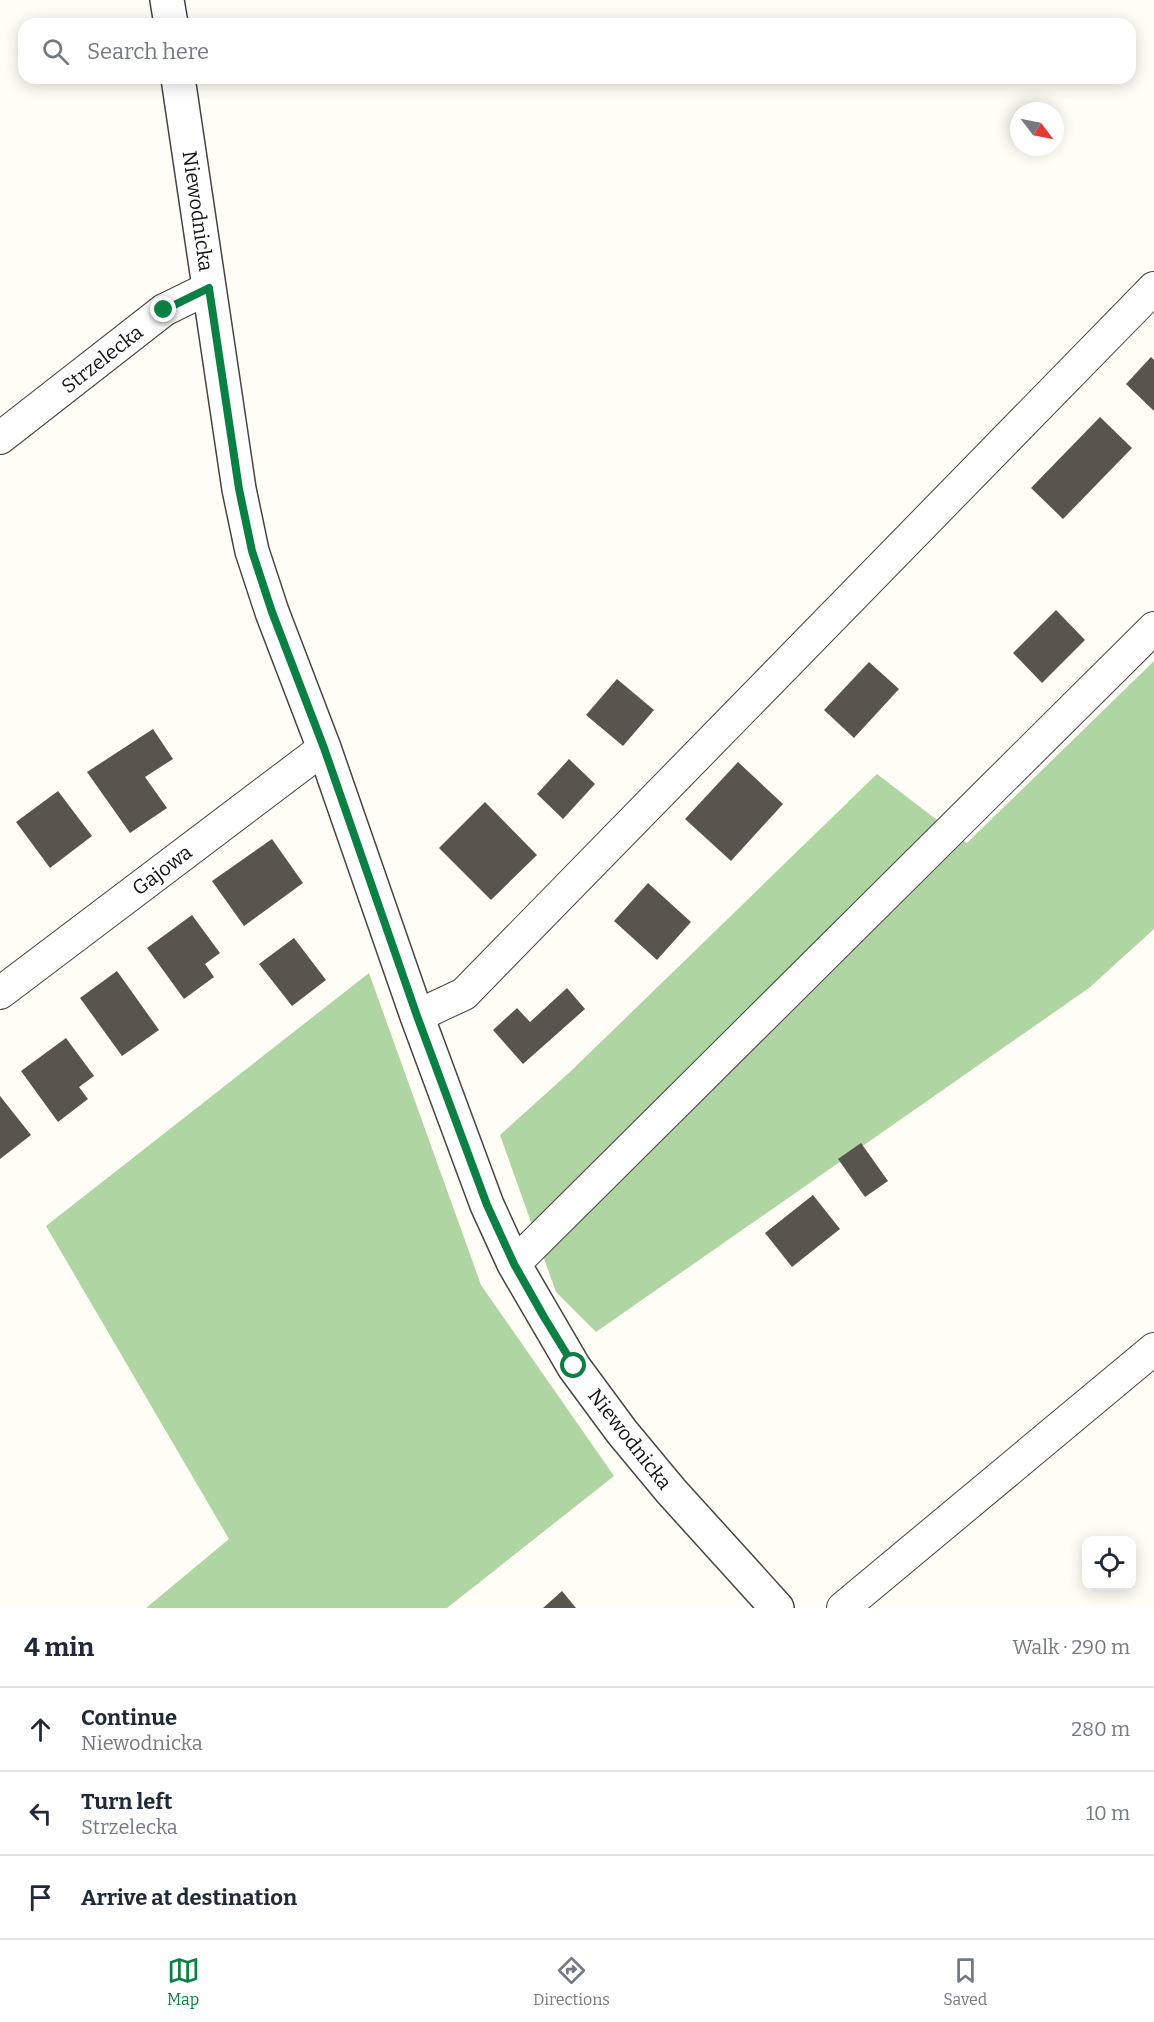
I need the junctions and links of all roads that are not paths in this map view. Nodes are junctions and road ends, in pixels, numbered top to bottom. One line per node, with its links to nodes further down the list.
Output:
1 (167, 0): 2 (street)
2 (170, 18)
3 (179, 84): 4 (street, Niewodnicka)
4 (209, 288): 6 (street, Strzelecka); 8 (street, Niewodnicka)
5 (1154, 288): 10 (street)
6 (0, 438)
7 (1154, 628): 11 (street)
8 (324, 748): 9 (street, Gajowa); 10 (street, Niewodnicka)
9 (0, 993)
10 (417, 1016): 11 (street, Niewodnicka)
11 (514, 1264): 13 (street, Niewodnicka)
12 (1154, 1349): 14 (street)
13 (777, 1608)
14 (843, 1608)

